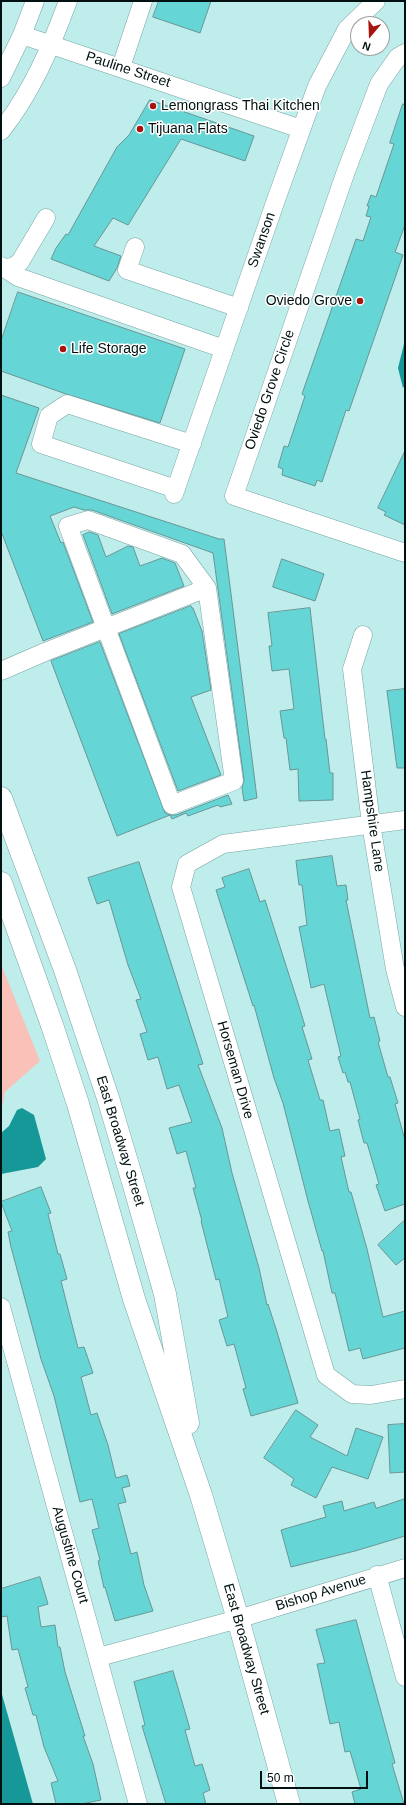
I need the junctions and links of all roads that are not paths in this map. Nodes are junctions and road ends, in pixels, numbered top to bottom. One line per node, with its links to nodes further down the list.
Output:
1 (35, 1): 5 (street)
2 (68, 1): 6 (street)
3 (143, 1): 8 (street)
4 (376, 1): 10 (street, Swanson)
5 (22, 35): 6 (street, Pauline Street); 9 (street)
6 (52, 45): 8 (street, Pauline Street); 11 (street)
7 (405, 53): 18 (street, Oviedo Grove Circle)
8 (121, 67): 10 (street, Pauline Street)
9 (1, 78)
10 (301, 129): 15 (street, Swanson)
11 (1, 131)
12 (46, 218): 14 (street)
13 (135, 246): 15 (street)
14 (2, 271): 16 (street)
15 (238, 308): 16 (street, Swanson)
16 (224, 349): 17 (street, Swanson)
17 (192, 444): 17 (street, Swanson)
18 (405, 553)
19 (207, 588): 20 (street); 20 (street); 20 (street)
20 (107, 628): 22 (street)
21 (363, 635): 25 (street, Hampshire Lane)
22 (1, 671)
23 (1, 798): 30 (main road, East Broadway Street)
24 (405, 820): 25 (street, Horseman Drive)
25 (371, 824): 27 (street, Hampshire Lane); 29 (street, Horseman Drive)
26 (1, 884): 30 (main road, East Broadway Street)
27 (405, 1007)
28 (1, 1307): 34 (street, Augustine Court)
29 (405, 1388)
30 (201, 1495): 33 (main road, East Broadway Street)
31 (405, 1568): 32 (street, Bishop Avenue)
32 (377, 1576): 33 (street, Bishop Avenue); 35 (street)
33 (238, 1619): 34 (street, Bishop Avenue); 37 (main road, East Broadway Street)
34 (99, 1657): 36 (street, Augustine Court)
35 (405, 1677)
36 (138, 1804)
37 (289, 1804)

